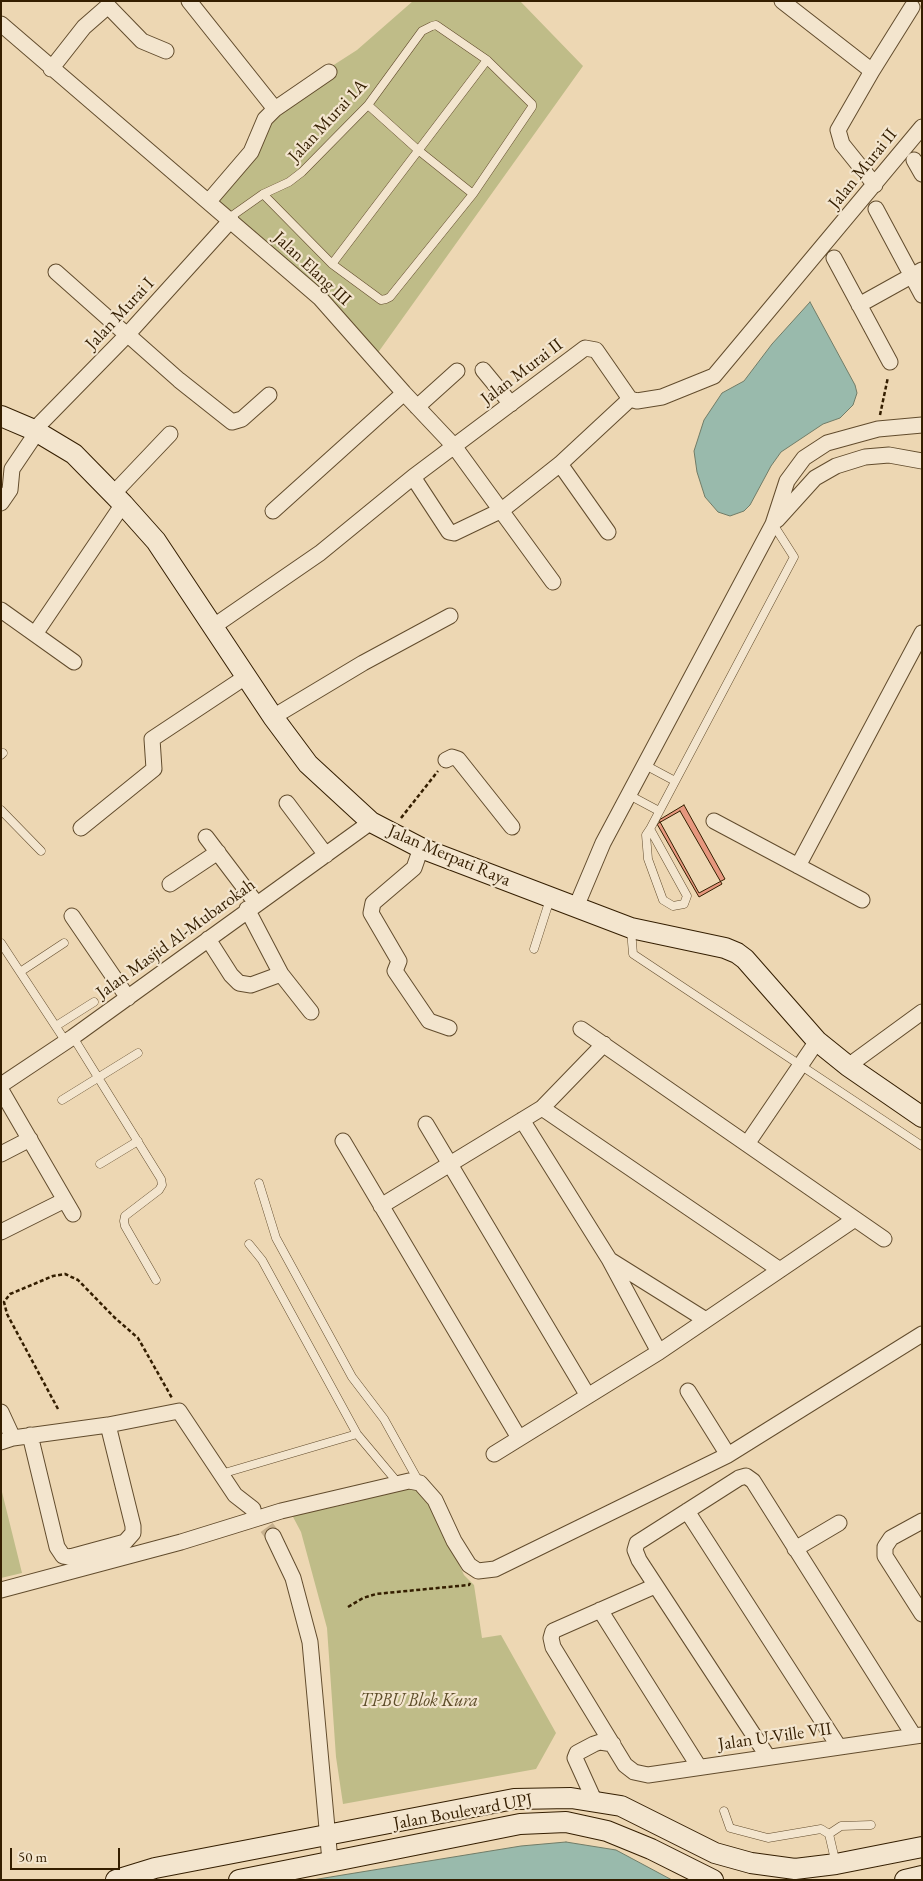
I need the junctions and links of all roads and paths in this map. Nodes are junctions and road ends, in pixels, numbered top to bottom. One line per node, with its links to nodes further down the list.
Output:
1 (189, 1): 12 (street)
2 (782, 1): 9 (street)
3 (912, 7): 9 (street)
4 (1, 24): 5 (street, Jalan Elang III)
5 (7, 36): 8 (street, Jalan Elang III)
6 (166, 51): 8 (street)
7 (487, 60): 11 (lane, Jalan Murai 1A); 14 (lane); 19 (lane)
8 (51, 69): 20 (street, Jalan Elang III)
9 (872, 71): 17 (street)
10 (329, 72): 12 (street)
11 (368, 105): 14 (lane); 18 (lane, Jalan Murai 1A)
12 (275, 109): 20 (street)
13 (922, 127): 17 (street, Jalan Murai II)
14 (418, 150): 19 (lane); 24 (lane)
15 (914, 160): 16 (street)
16 (922, 174)
17 (875, 185): 35 (street, Jalan Murai II)
18 (263, 194): 22 (lane, Jalan Murai 1A); 24 (lane)
19 (473, 194): 24 (lane)
20 (209, 201): 22 (street, Jalan Elang III)
21 (876, 209): 26 (street)
22 (230, 219): 29 (street, Jalan Murai I); 33 (street, Jalan Elang III)
23 (834, 258): 28 (street)
24 (332, 264)
25 (56, 272): 29 (street)
26 (917, 273): 27 (street); 28 (street)
27 (922, 295)
28 (859, 305): 30 (street)
29 (127, 335): 34 (street); 41 (street, Jalan Murai I)
30 (890, 362): 40 (path)
31 (457, 370): 37 (street)
32 (483, 370): 36 (street)
33 (404, 393): 37 (street, Jalan Elang III); 52 (street)
34 (269, 395)
35 (630, 399): 36 (street, Jalan Murai II); 46 (street)
36 (511, 404): 44 (street, Jalan Murai II)
37 (417, 407): 44 (street, Jalan Elang III)
38 (1, 416): 41 (street, Jalan Merpati Raya)
39 (922, 425): 40 (street)
40 (878, 429): 43 (street)
41 (36, 431): 49 (street, Jalan Merpati Raya); 50 (street, Jalan Murai I)
42 (170, 434): 49 (street)
43 (827, 444): 47 (street); 53 (street)
44 (454, 446): 48 (street, Jalan Murai II); 51 (street, Jalan Elang III)
45 (922, 461): 47 (street)
46 (560, 464): 51 (street); 54 (street)
47 (836, 466): 53 (street)
48 (413, 477): 51 (street); 58 (street, Jalan Murai II)
49 (118, 499): 58 (street, Jalan Merpati Raya); 60 (street)
50 (1, 503)
51 (502, 510): 55 (street, Jalan Elang III)
52 (273, 511)
53 (773, 524): 65 (street); 66 (lane)
54 (608, 532)
55 (553, 582)
56 (1, 610): 60 (street)
57 (450, 616): 63 (street)
58 (214, 626): 62 (street, Jalan Merpati Raya)
59 (922, 633): 82 (street)
60 (35, 634): 61 (street)
61 (74, 662)
62 (247, 676): 63 (street, Jalan Merpati Raya); 74 (street)
63 (273, 716): 72 (street, Jalan Merpati Raya)
64 (446, 760): 73 (street); 76 (path)
65 (645, 764): 66 (lane); 67 (street)
66 (675, 781): 70 (lane)
67 (629, 795): 70 (lane); 87 (street)
68 (287, 803): 81 (street)
69 (1, 810): 79 (lane)
70 (659, 811): 75 (lane)
71 (714, 821): 82 (street)
72 (371, 822): 76 (street, Jalan Merpati Raya); 81 (street, Jalan Masjid Al-Mubarokah)
73 (512, 827)
74 (81, 828)
75 (650, 829): 75 (lane)
76 (390, 832): 78 (street, Jalan Merpati Raya)
77 (206, 837): 80 (street)
78 (421, 848): 84 (street, Jalan Merpati Raya); 101 (street)
79 (41, 851)
80 (218, 852): 83 (street); 86 (street)
81 (326, 855): 86 (street, Jalan Masjid Al-Mubarokah)
82 (798, 866): 85 (street)
83 (170, 884)
84 (551, 898): 87 (street, Jalan Merpati Raya); 93 (lane)
85 (862, 900)
86 (252, 906): 90 (street, Jalan Masjid Al-Mubarokah); 95 (street)
87 (576, 907): 89 (street, Jalan Merpati Raya)
88 (72, 916): 96 (street)
89 (631, 928): 104 (street, Jalan Merpati Raya); 107 (lane)
90 (208, 939): 95 (street); 96 (street, Jalan Masjid Al-Mubarokah)
91 (1, 943): 94 (lane)
92 (64, 943): 94 (lane)
93 (534, 949)
94 (20, 972): 100 (lane)
95 (281, 974): 98 (street)
96 (128, 998): 103 (street, Jalan Masjid Al-Mubarokah)
97 (94, 1002): 100 (lane)
98 (311, 1012)
99 (922, 1012): 108 (street)
100 (56, 1026): 103 (lane)
101 (449, 1028)
102 (581, 1029): 105 (street)
103 (69, 1039): 109 (lane); 110 (street, Jalan Masjid Al-Mubarokah)
104 (817, 1041): 107 (street); 108 (street, Jalan Merpati Raya)
105 (604, 1044): 113 (street); 120 (street)
106 (138, 1052): 109 (lane)
107 (802, 1064): 120 (street); 121 (lane)
108 (848, 1066): 114 (street, Jalan Merpati Raya)
109 (99, 1077): 112 (lane); 118 (lane)
110 (1, 1085)
111 (1, 1090): 117 (street)
112 (62, 1100)
113 (542, 1108): 115 (street); 134 (street)
114 (921, 1115)
115 (522, 1120): 124 (street); 133 (street)
116 (426, 1124): 124 (street)
117 (30, 1138): 122 (street); 126 (street)
118 (138, 1141): 123 (lane); 135 (lane)
119 (343, 1141): 127 (street)
120 (746, 1144): 129 (street)
121 (922, 1146)
122 (1, 1154)
123 (100, 1164)
124 (450, 1164): 127 (street); 140 (street)
125 (260, 1183): 153 (lane)
126 (65, 1200): 128 (street); 130 (street)
127 (381, 1206): 147 (street)
128 (73, 1214)
129 (855, 1219): 131 (street); 134 (street)
130 (1, 1232)
131 (884, 1239)
132 (249, 1244): 145 (lane)
133 (609, 1259): 136 (street); 138 (street)
134 (780, 1270): 136 (street)
135 (156, 1280)
136 (706, 1320): 138 (street)
137 (922, 1334): 150 (street)
138 (659, 1352): 140 (street)
139 (688, 1391): 150 (street)
140 (588, 1396): 147 (street)
141 (58, 1410): 142 (path)
142 (179, 1411): 144 (street); 151 (street)
143 (1, 1412): 148 (street)
144 (108, 1425): 146 (street); 146 (street)
145 (357, 1434): 151 (lane); 152 (lane)
146 (30, 1435): 148 (street)
147 (519, 1438): 149 (street)
148 (7, 1440)
149 (494, 1454)
150 (728, 1455): 160 (street)
151 (221, 1474): 154 (street)
152 (398, 1483): 153 (street); 162 (street)
153 (420, 1483): 160 (street)
154 (253, 1509)
155 (687, 1511): 159 (street); 161 (street); 168 (street)
156 (922, 1521): 165 (street)
157 (839, 1523): 159 (street)
158 (273, 1536): 175 (street)
159 (795, 1549): 166 (street)
160 (478, 1571): 163 (path)
161 (655, 1586): 164 (street); 169 (street)
162 (1, 1590)
163 (348, 1607)
164 (600, 1610): 167 (street); 170 (street)
165 (922, 1614)
166 (918, 1736): 168 (street, Jalan U-Ville VII)
167 (613, 1744): 170 (street, Jalan U-Ville VII); 171 (street)
168 (839, 1747): 169 (street, Jalan U-Ville VII)
169 (768, 1757): 170 (street, Jalan U-Ville VII)
170 (699, 1767)
171 (595, 1802): 175 (street, Jalan Boulevard UPJ); 178 (street, Jalan Boulevard UPJ)
172 (724, 1812): 174 (lane)
173 (871, 1825): 174 (lane)
174 (829, 1834): 178 (lane)
175 (327, 1836): 177 (street); 180 (street, Jalan Boulevard UPJ)
176 (922, 1847): 178 (street, Jalan Boulevard UPJ)
177 (330, 1862): 181 (street, Jalan Boulevard UPJ); 182 (street, Jalan Boulevard UPJ)
178 (836, 1864)
179 (922, 1876): 183 (street)
180 (116, 1880)
181 (239, 1880)
182 (713, 1880)
183 (905, 1880)

